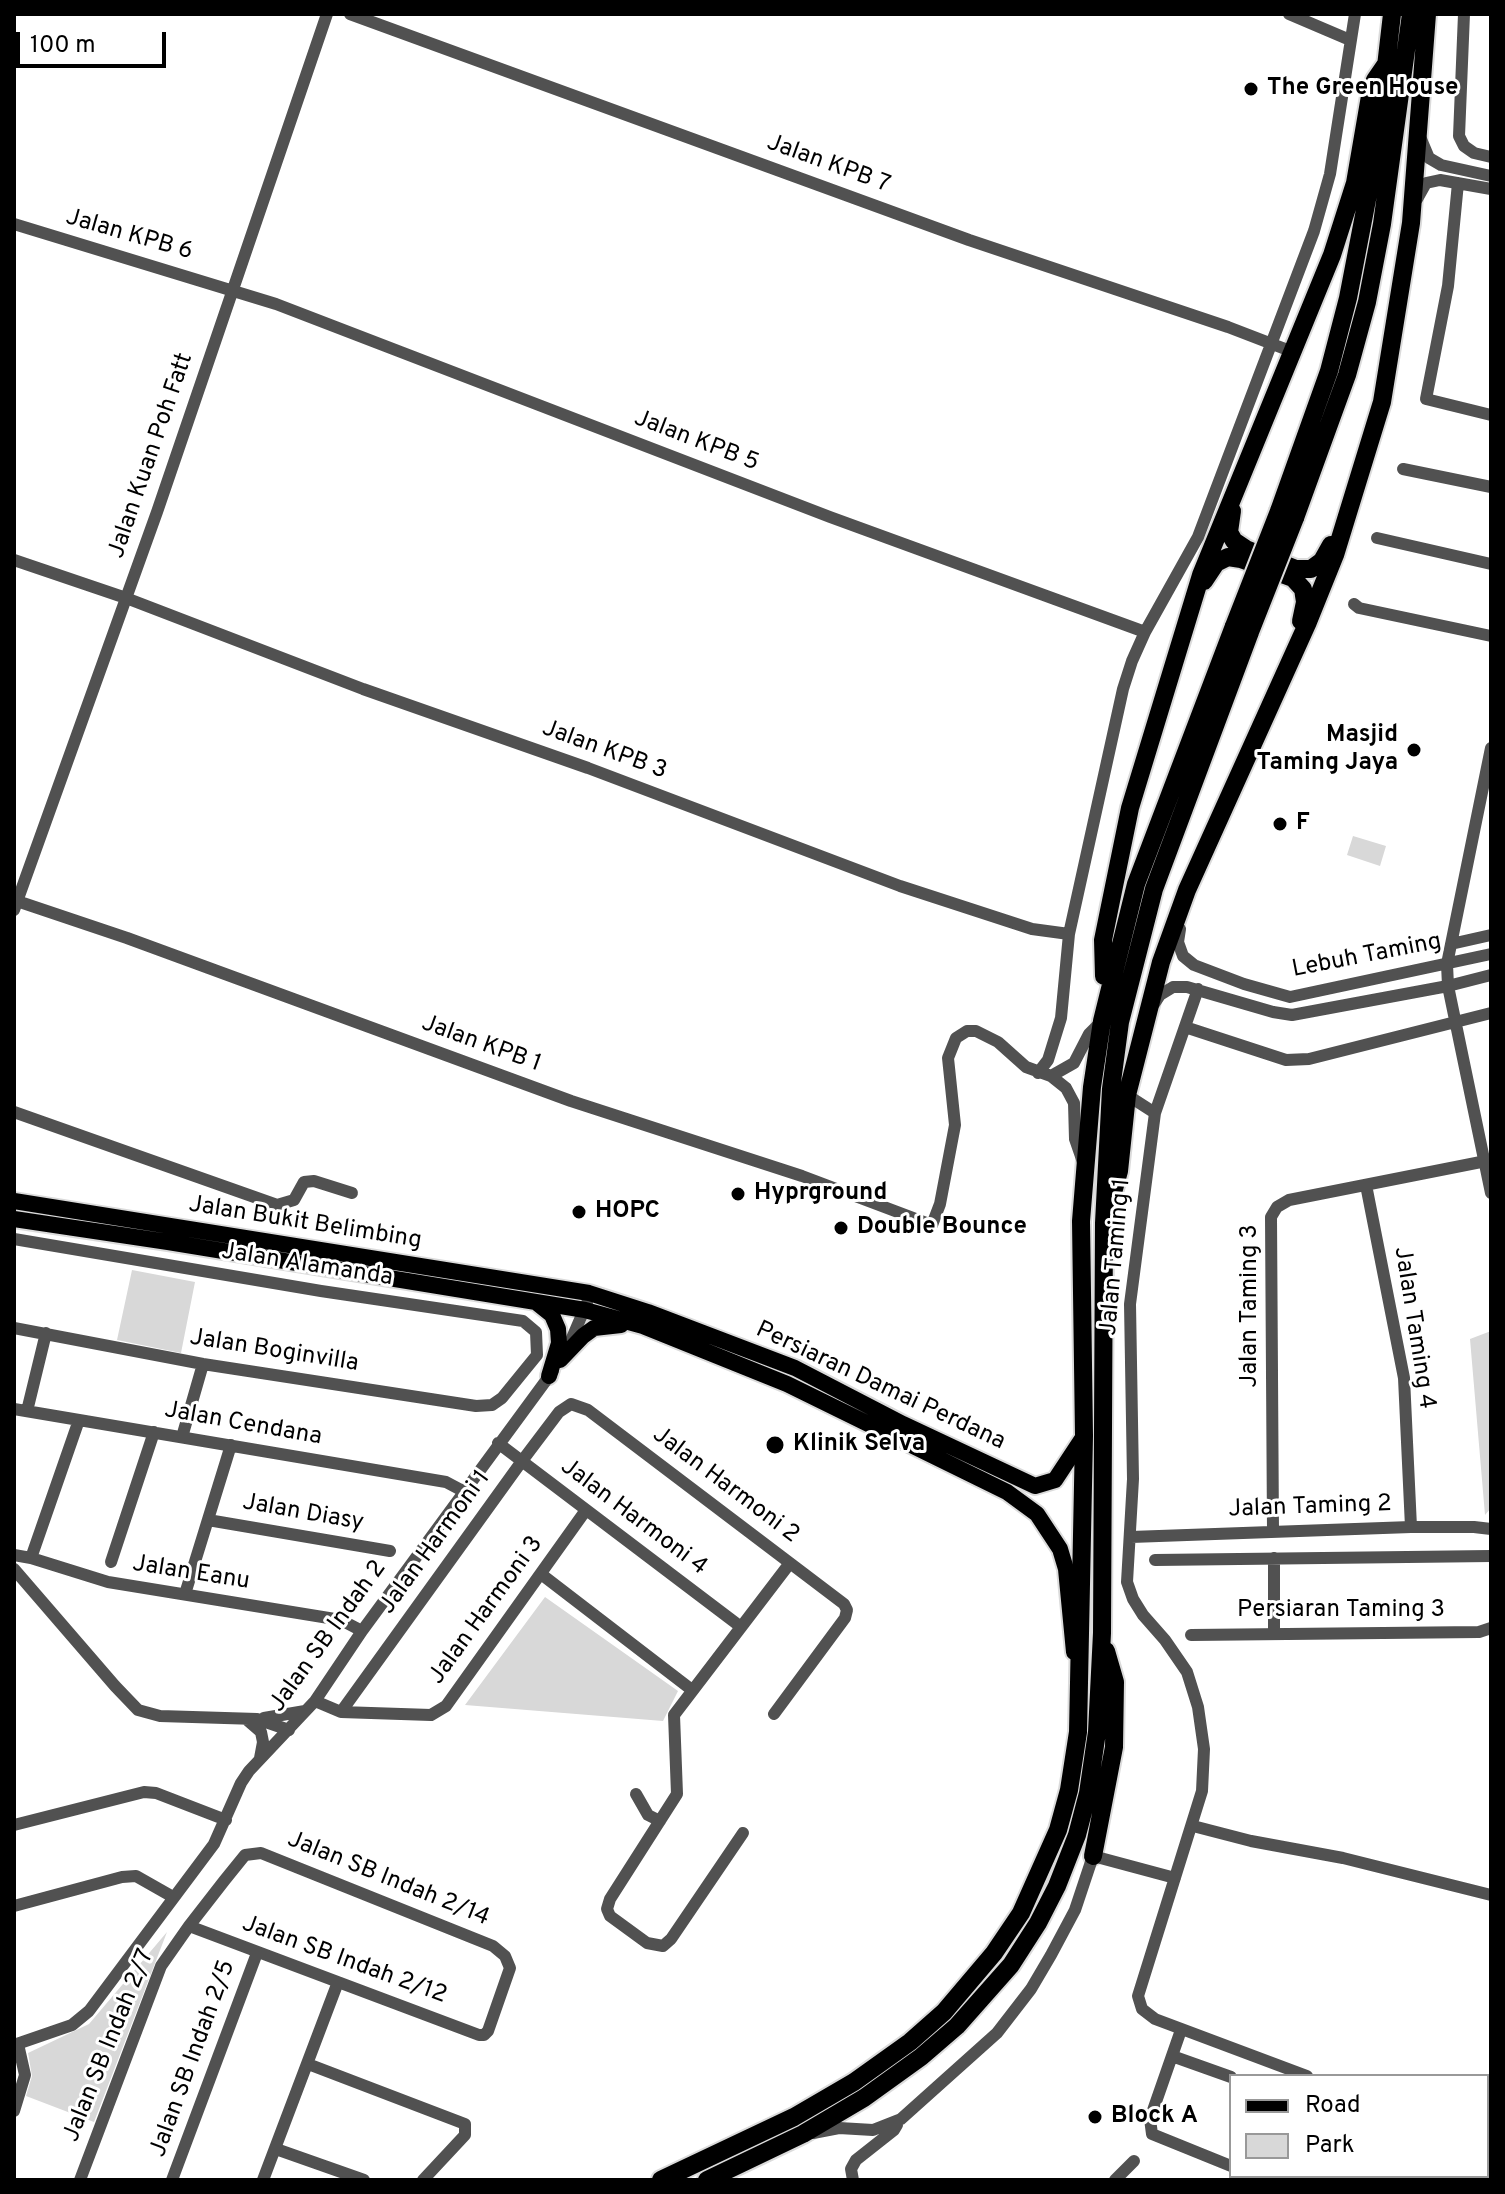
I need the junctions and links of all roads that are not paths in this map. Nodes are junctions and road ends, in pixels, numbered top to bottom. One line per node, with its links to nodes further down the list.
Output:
1 (327, 14): 18 (street, Jalan Kuan Poh Fatt)
2 (350, 14): 19 (street, Jalan KPB 7)
3 (1289, 14): 9 (street)
4 (1355, 14): 9 (street)
5 (1392, 14): 10 (highway)
6 (1411, 14): 26 (highway)
7 (1427, 14): 11 (highway)
8 (1464, 14): 12 (street)
9 (1350, 40): 19 (street)
10 (1386, 64): 20 (highway); 26 (highway)
11 (1418, 120): 13 (street); 16 (highway)
12 (1491, 157)
13 (1491, 176)
14 (1458, 183): 15 (street); 16 (street); 21 (street)
15 (1491, 189)
16 (1411, 223): 25 (highway)
17 (14, 224): 18 (street, Jalan KPB 6)
18 (232, 289): 30 (street, Jalan Kuan Poh Fatt); 34 (street, Jalan KPB 5)
19 (1271, 343): 20 (street, Jalan KPB 7); 34 (street)
20 (1293, 352): 23 (highway)
21 (1491, 415)
22 (1403, 469): 24 (street)
23 (1239, 486): 25 (highway); 32 (highway)
24 (1491, 487)
25 (1352, 503): 36 (highway)
26 (1287, 514): 33 (highway, bridge)
27 (1377, 538): 29 (street)
28 (14, 560): 30 (street, Jalan KPB 3)
29 (1491, 564)
30 (126, 598): 40 (street, Jalan Kuan Poh Fatt); 41 (street, Jalan KPB 3)
31 (1354, 604): 35 (street)
32 (1192, 605): 36 (highway); 49 (highway)
33 (1242, 629): 49 (highway); 66 (highway)
34 (1145, 632): 41 (street)
35 (1491, 636)
36 (1295, 648): 39 (highway)
37 (1491, 748): 38 (street)
38 (1487, 787): 43 (street)
39 (1187, 890): 45 (street, Lebuh Taming); 51 (highway)
40 (15, 904): 55 (street, Jalan KPB 1)
41 (1069, 934): 55 (street)
42 (1491, 935): 43 (street)
43 (1451, 944): 45 (street)
44 (1491, 954): 45 (street, Lebuh Taming)
45 (1447, 964): 47 (street)
46 (1491, 975): 47 (street, Lebuh Taming)
47 (1448, 986): 48 (street, Lebuh Taming); 53 (street)
48 (1198, 989): 51 (street, Lebuh Taming); 54 (street, Jalan Taming 1)
49 (1107, 995): 52 (highway)
50 (1491, 1013): 53 (street)
51 (1145, 1017): 56 (highway)
52 (1102, 1021): 55 (street); 60 (highway)
53 (1456, 1022): 54 (street); 59 (street)
54 (1185, 1027): 58 (street, Jalan Taming 1)
55 (1044, 1074): 60 (street)
56 (1127, 1095): 58 (street); 66 (highway)
57 (14, 1112): 62 (street)
58 (1155, 1113): 95 (street, Jalan Taming 1)
59 (1488, 1160): 61 (street, Jalan Taming 3); 63 (street)
60 (1085, 1165): 83 (highway)
61 (1366, 1185): 91 (street, Jalan Taming 4); 94 (street, Jalan Taming 3)
62 (352, 1193)
63 (1491, 1193)
64 (14, 1201): 68 (main road, Jalan Bukit Belimbing)
65 (14, 1219): 69 (main road, Jalan Bukit Belimbing)
66 (1104, 1223): 111 (highway)
67 (14, 1239): 77 (street, Jalan Alamanda)
68 (589, 1293): 70 (street, Jalan SB Indah 2); 83 (main road, Persiaran Damai Perdana)
69 (536, 1302): 70 (main road, Jalan Bukit Belimbing); 76 (main road)
70 (585, 1310): 71 (main road, Persiaran Damai Perdana); 74 (street, Jalan SB Indah 2)
71 (643, 1326): 74 (main road); 114 (main road, Persiaran Damai Perdana)
72 (14, 1328): 73 (street, Jalan Boginvilla)
73 (46, 1333): 75 (street, Jalan Boginvilla); 80 (street)
74 (560, 1360): 76 (street, Jalan SB Indah 2)
75 (203, 1364): 77 (street, Jalan Boginvilla); 84 (street)
76 (549, 1376): 78 (street, Jalan SB Indah 2)
77 (519, 1380): 78 (street)
78 (536, 1392): 85 (street, Jalan SB Indah 2)
79 (571, 1404): 87 (street, Jalan Harmoni 1); 104 (street, Jalan Harmoni 2)
80 (21, 1410): 81 (street, Jalan Cendana)
81 (79, 1420): 82 (street, Jalan Cendana); 100 (street)
82 (154, 1432): 84 (street, Jalan Cendana); 103 (street)
83 (1084, 1436): 114 (highway)
84 (182, 1437): 86 (street, Jalan Cendana)
85 (498, 1443): 87 (street, Jalan Harmoni 4); 88 (street, Jalan SB Indah 2)
86 (231, 1445): 88 (street, Jalan Cendana); 90 (street)
87 (522, 1461): 89 (street, Jalan Harmoni 4); 117 (street, Jalan Harmoni 1)
88 (463, 1491): 110 (street, Jalan SB Indah 2)
89 (586, 1510): 106 (street, Jalan Harmoni 3); 108 (street, Jalan Harmoni 4)
90 (208, 1520): 96 (street, Jalan Diasy); 107 (street)
91 (1411, 1527): 92 (street, Jalan Taming 2); 93 (street, Jalan Taming 2)
92 (1491, 1529)
93 (1339, 1530): 94 (street, Jalan Taming 2); 99 (street)
94 (1273, 1531): 95 (street, Jalan Taming 2)
95 (1131, 1537): 126 (street, Jalan Taming 1)
96 (390, 1551)
97 (14, 1555): 100 (street, Jalan Eanu)
98 (1491, 1556): 99 (street)
99 (1340, 1557): 101 (street)
100 (31, 1558): 107 (street, Jalan Eanu)
101 (1274, 1558): 102 (street); 112 (street)
102 (1155, 1560)
103 (111, 1562)
104 (790, 1563): 108 (street); 118 (street, Jalan Harmoni 2)
105 (14, 1569): 119 (street)
106 (541, 1574): 115 (street); 117 (street, Jalan Harmoni 3)
107 (185, 1594): 110 (street, Jalan Eanu)
108 (741, 1627): 115 (street)
109 (1491, 1628): 112 (street, Persiaran Taming 3)
110 (362, 1631): 116 (street, Jalan SB Indah 2)
111 (1102, 1633): 129 (highway); 147 (highway)
112 (1274, 1634): 113 (street, Persiaran Taming 3)
113 (1191, 1635)
114 (1079, 1677): 157 (highway)
115 (692, 1690): 124 (street)
116 (311, 1706): 117 (street, Jalan Harmoni 3); 119 (street); 120 (street, Jalan SB Indah 2)
117 (341, 1712)
118 (774, 1714)
119 (251, 1719): 120 (street); 121 (street)
120 (289, 1730): 121 (street, Jalan SB Indah 2)
121 (260, 1758): 123 (street, Jalan SB Indah 2)
122 (636, 1794): 124 (street)
123 (226, 1820): 125 (street); 132 (street, Jalan SB Indah 2)
124 (660, 1821): 127 (street)
125 (14, 1825)
126 (1193, 1826): 130 (street, Jalan Taming 1); 131 (street)
127 (743, 1833)
128 (245, 1855): 134 (street, Jalan SB Indah 2/7); 138 (street, Jalan SB Indah 2/14)
129 (1093, 1856): 130 (street); 145 (street)
130 (1175, 1878): 137 (street, Jalan Taming 1)
131 (1491, 1895)
132 (173, 1897): 133 (street); 139 (street, Jalan SB Indah 2)
133 (14, 1906)
134 (189, 1926): 135 (street, Jalan SB Indah 2/12); 153 (street, Jalan SB Indah 2/7)
135 (257, 1953): 136 (street, Jalan SB Indah 2/12); 154 (street, Jalan SB Indah 2/5)
136 (338, 1982): 138 (street, Jalan SB Indah 2/12); 141 (street)
137 (1181, 2030): 140 (street); 142 (street, Jalan Taming 1)
138 (484, 2035)
139 (16, 2045): 144 (street)
140 (1172, 2056): 143 (street); 151 (street)
141 (308, 2064): 148 (street); 156 (street)
142 (1302, 2074)
143 (1229, 2076)
144 (14, 2111)
145 (901, 2119): 146 (street); 149 (street)
146 (861, 2129): 147 (street); 149 (street)
147 (803, 2134): 158 (highway)
148 (276, 2149): 152 (street); 155 (street)
149 (868, 2150): 159 (street)
150 (1134, 2161): 160 (street)
151 (1229, 2165)
152 (358, 2179)
153 (80, 2180)
154 (172, 2180)
155 (263, 2180)
156 (423, 2180)
157 (661, 2180)
158 (707, 2180)
159 (853, 2180)
160 (1115, 2180)

